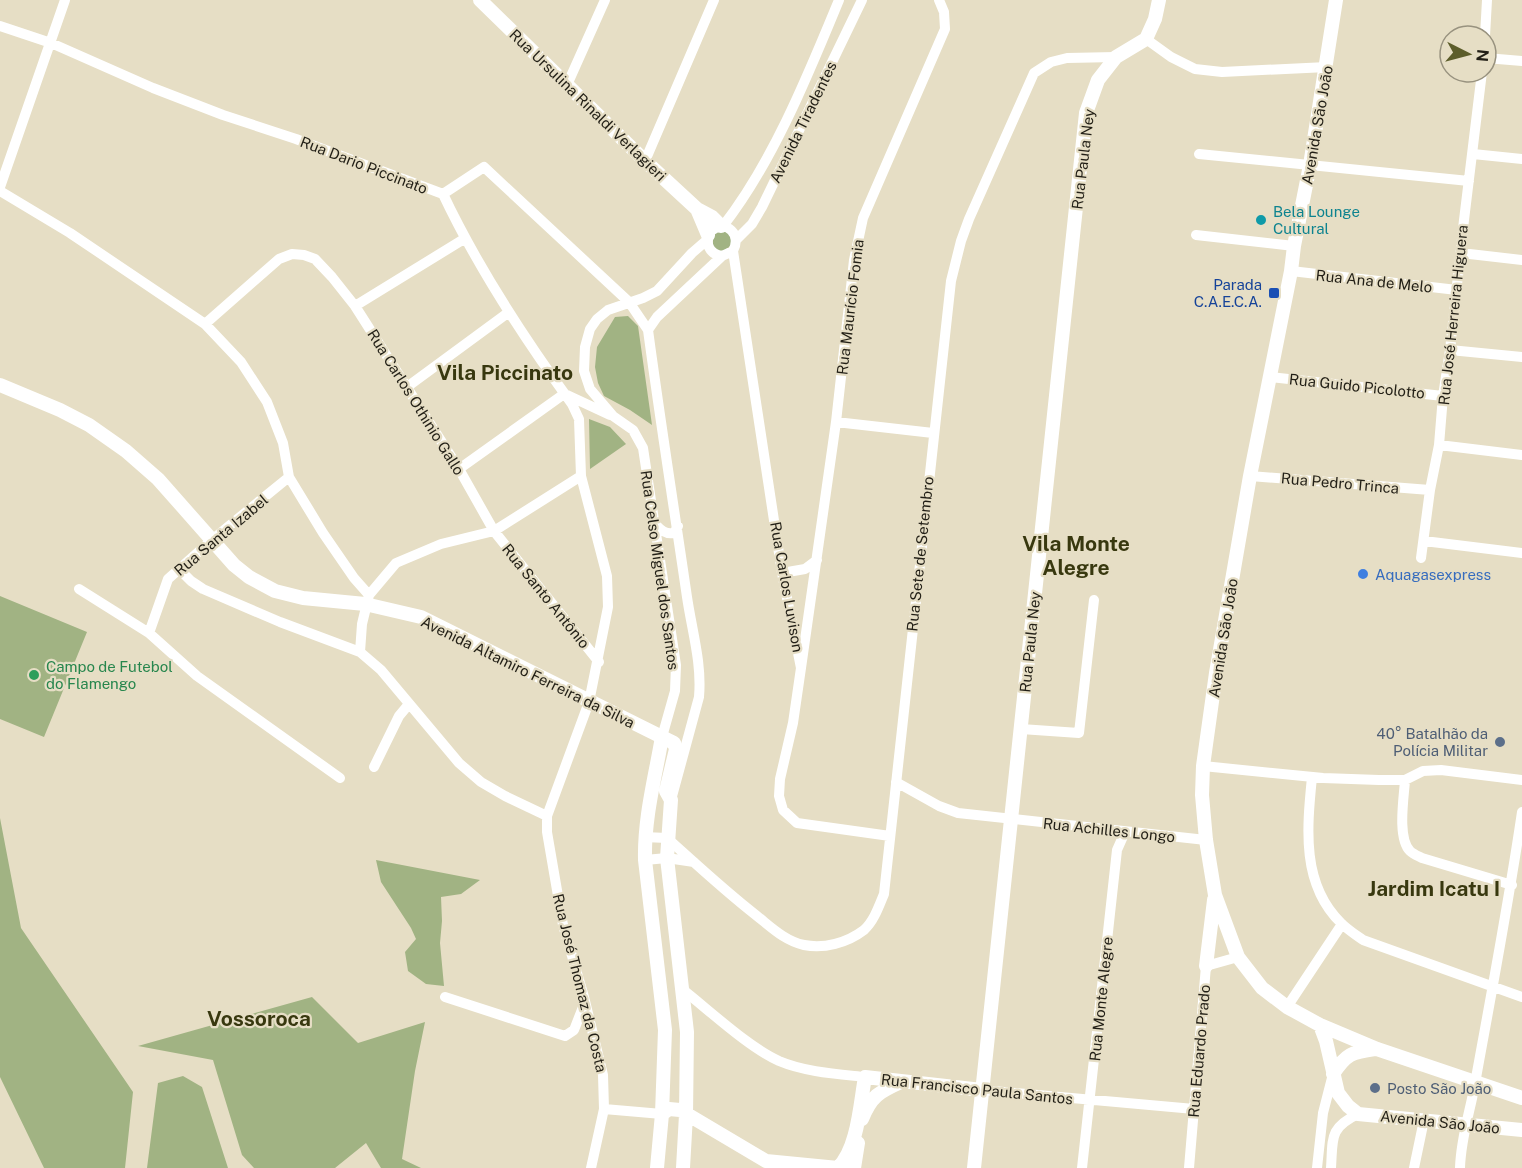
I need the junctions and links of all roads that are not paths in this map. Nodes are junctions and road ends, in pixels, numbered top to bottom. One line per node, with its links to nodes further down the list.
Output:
1 (65, 0): 14 (street)
2 (480, 0): 20 (main road, Rua Ursulina Rinaldi Verlagieri)
3 (605, 0): 20 (street)
4 (714, 0): 24 (street)
5 (862, 0): 34 (street, Avenida Tiradentes)
6 (939, 0): 55 (street, Rua Maurício Fomia)
7 (1159, 0): 13 (main road)
8 (1336, 0): 18 (main road, Avenida São João)
9 (1488, 0): 11 (street)
10 (837, 1): 30 (street, Avenida Tiradentes)
11 (1486, 24)
12 (0, 26): 14 (street, Rua Dario Piccinato)
13 (1146, 39): 15 (main road, Rua Paula Ney); 18 (street)
14 (51, 43): 27 (street); 28 (street, Rua Dario Piccinato)
15 (1116, 57): 56 (street, Rua Sete de Setembro); 83 (main road, Rua Paula Ney)
16 (1498, 59): 17 (street)
17 (1522, 61)
18 (1327, 67): 25 (main road, Avenida São João)
19 (1481, 84): 22 (street, Rua José Herreira Higuera)
20 (567, 85): 24 (main road, Rua Ursulina Rinaldi Verlagieri)
21 (1199, 154): 25 (street)
22 (1473, 154): 23 (street); 26 (street, Rua José Herreira Higuera)
23 (1522, 159)
24 (645, 161): 29 (main road, Rua Ursulina Rinaldi Verlagieri)
25 (1310, 165): 26 (street); 35 (main road, Avenida São João)
26 (1469, 182): 37 (street, Rua José Herreira Higuera)
27 (0, 189): 45 (street)
28 (443, 194): 33 (street, Rua Dario Piccinato); 42 (street)
29 (697, 209): 30 (main road, Rua Ursulina Rinaldi Verlagieri); 32 (main road, Rua Ursulina Rinaldi Verlagieri)
30 (722, 226): 32 (street); 34 (street)
31 (1196, 235): 35 (street)
32 (708, 238): 38 (street); 42 (street)
33 (464, 239): 43 (street); 44 (street, Rua Dario Piccinato)
34 (737, 239): 36 (street)
35 (1294, 246): 40 (main road, Avenida São João)
36 (733, 251): 38 (street); 73 (street, Rua Carlos Luvison)
37 (1461, 253): 39 (street); 41 (street, Rua José Herreira Higuera)
38 (722, 256): 46 (street)
39 (1522, 260)
40 (1291, 272): 41 (street, Rua Ana de Melo); 49 (main road, Avenida São João)
41 (1457, 290): 47 (street, Rua José Herreira Higuera)
42 (629, 302): 46 (street); 54 (street, Rua Celso Miguel dos Santos)
43 (355, 306): 45 (street, Rua Carlos Othinio Gallo); 51 (street, Rua Carlos Othinio Gallo)
44 (509, 312): 51 (street); 52 (street, Rua Dario Piccinato)
45 (205, 324): 62 (street)
46 (648, 330): 65 (street, Rua Celso Miguel dos Santos)
47 (1450, 350): 48 (street); 53 (street, Rua José Herreira Higuera)
48 (1522, 357)
49 (1270, 377): 53 (street, Rua Guido Picolotto); 61 (main road, Avenida São João)
50 (0, 385): 67 (main road, Avenida Altamiro Ferreira da Silva)
51 (407, 387): 59 (street, Rua Carlos Othinio Gallo)
52 (564, 393): 54 (street); 59 (street); 60 (street, Rua Dario Piccinato)
53 (1443, 396): 57 (street, Rua José Herreira Higuera)
54 (613, 416): 64 (street, Rua Celso Miguel dos Santos)
55 (836, 422): 56 (street); 71 (street, Rua Maurício Fomia)
56 (933, 433): 91 (street, Rua Sete de Setembro)
57 (1439, 445): 58 (street); 63 (street, Rua José Herreira Higuera)
58 (1522, 455)
59 (459, 469): 66 (street, Rua Carlos Othinio Gallo)
60 (581, 476): 66 (street); 79 (street, Rua Dario Piccinato)
61 (1250, 476): 63 (street, Rua Pedro Trinca); 85 (main road, Avenida São João)
62 (289, 477): 67 (street, Rua Santa Izabel); 75 (street)
63 (1430, 490): 68 (street, Rua José Herreira Higuera)
64 (653, 521): 65 (street); 84 (street, Rua Celso Miguel dos Santos)
65 (678, 526): 92 (street, Rua Celso Miguel dos Santos)
66 (494, 531): 75 (street); 79 (street, Rua Santo Antônio)
67 (213, 539): 72 (street, Rua Santa Izabel); 75 (main road, Avenida Altamiro Ferreira da Silva)
68 (1424, 541): 69 (street); 70 (street, Rua José Herreira Higuera)
69 (1522, 553)
70 (1421, 558)
71 (817, 560): 73 (street); 80 (street, Rua Maurício Fomia)
72 (179, 569): 77 (street, Rua Santa Izabel); 78 (street)
73 (782, 573): 80 (street, Rua Carlos Luvison)
74 (79, 589): 77 (street)
75 (367, 600): 78 (street); 81 (main road, Avenida Altamiro Ferreira da Silva)
76 (1094, 600): 83 (street)
77 (149, 633): 88 (street)
78 (360, 652): 82 (street)
79 (599, 662): 81 (street, Rua Dario Piccinato)
80 (801, 668): 97 (street, Rua Carlos Luvison)
81 (589, 702): 84 (main road, Avenida Altamiro Ferreira da Silva); 94 (street, Rua Dario Piccinato)
82 (409, 704): 86 (street); 94 (street)
83 (1021, 729): 95 (main road, Rua Paula Ney)
84 (662, 737): 92 (main road); 98 (main road, Rua Celso Miguel dos Santos)
85 (1203, 766): 87 (street); 100 (main road, Avenida São João)
86 (374, 767)
87 (1312, 777): 89 (street); 106 (street)
88 (340, 778)
89 (1405, 780): 90 (street); 104 (street)
90 (1522, 780)
91 (896, 782): 95 (street, Rua Achilles Longo); 97 (street, Rua Sete de Setembro)
92 (671, 800): 99 (main road, Rua Celso Miguel dos Santos)
93 (1522, 812): 104 (street)
94 (547, 816): 114 (street, Rua José Thomaz da Costa)
95 (1011, 819): 96 (street, Rua Achilles Longo); 122 (main road, Rua Paula Ney)
96 (1125, 832): 100 (street, Rua Achilles Longo); 124 (street, Rua Monte Alegre)
97 (890, 836): 103 (street, Rua Sete de Setembro)
98 (644, 837): 99 (street); 102 (main road, Rua Celso Miguel dos Santos)
99 (667, 838): 101 (main road, Rua Celso Miguel dos Santos); 103 (street, Rua Sete de Setembro)
100 (1206, 840): 105 (main road, Avenida São João)
101 (667, 858): 102 (street); 103 (street); 111 (main road, Rua Celso Miguel dos Santos)
102 (645, 860): 109 (main road, Rua Celso Miguel dos Santos)
103 (694, 862)
104 (1512, 885): 110 (street)
105 (1215, 895): 107 (main road, Avenida São João); 108 (main road)
106 (1342, 924): 110 (street); 115 (street)
107 (1238, 957): 108 (street, Rua Eduardo Prado); 115 (main road, Avenida São João)
108 (1206, 966): 126 (street, Rua Eduardo Prado)
109 (663, 983): 111 (main road); 127 (main road, Rua Celso Miguel dos Santos)
110 (1491, 986): 113 (street); 121 (street)
111 (682, 989): 119 (street); 129 (main road, Rua Celso Miguel dos Santos)
112 (445, 997): 114 (street)
113 (1522, 997)
114 (585, 1001): 125 (street, Rua José Thomaz da Costa)
115 (1287, 1007): 116 (main road, Avenida São João)
116 (1320, 1026): 117 (main road, Avenida São João); 118 (main road)
117 (1377, 1049): 118 (main road); 121 (main road, Avenida São João)
118 (1333, 1074): 128 (main road); 133 (street)
119 (865, 1077): 120 (main road, Rua Francisco Paula Santos); 139 (main road)
120 (902, 1082): 122 (main road, Rua Francisco Paula Santos); 140 (main road)
121 (1476, 1082): 123 (main road, Avenida São João); 131 (street)
122 (982, 1090): 124 (street, Rua Francisco Paula Santos); 141 (main road, Rua Paula Ney)
123 (1522, 1098)
124 (1089, 1101): 126 (street, Rua Francisco Paula Santos); 142 (street, Rua Monte Alegre)
125 (604, 1109): 127 (street); 136 (street, Rua José Thomaz da Costa)
126 (1194, 1109): 143 (street, Rua Eduardo Prado)
127 (662, 1114): 129 (main road); 137 (main road, Rua Celso Miguel dos Santos)
128 (1358, 1114): 130 (main road, Avenida São João); 134 (street)
129 (686, 1115): 135 (main road); 138 (main road, Rua Celso Miguel dos Santos)
130 (1424, 1120): 131 (main road, Avenida São João); 146 (street)
131 (1464, 1124): 132 (main road, Avenida São João); 147 (street)
132 (1522, 1130)
133 (1321, 1133): 134 (street); 144 (street)
134 (1335, 1134): 145 (street)
135 (766, 1164): 139 (main road)
136 (591, 1168)
137 (657, 1168)
138 (683, 1168)
139 (838, 1168)
140 (854, 1168)
141 (974, 1168)
142 (1082, 1168)
143 (1189, 1168)
144 (1317, 1168)
145 (1331, 1168)
146 (1414, 1168)
147 (1460, 1168)

